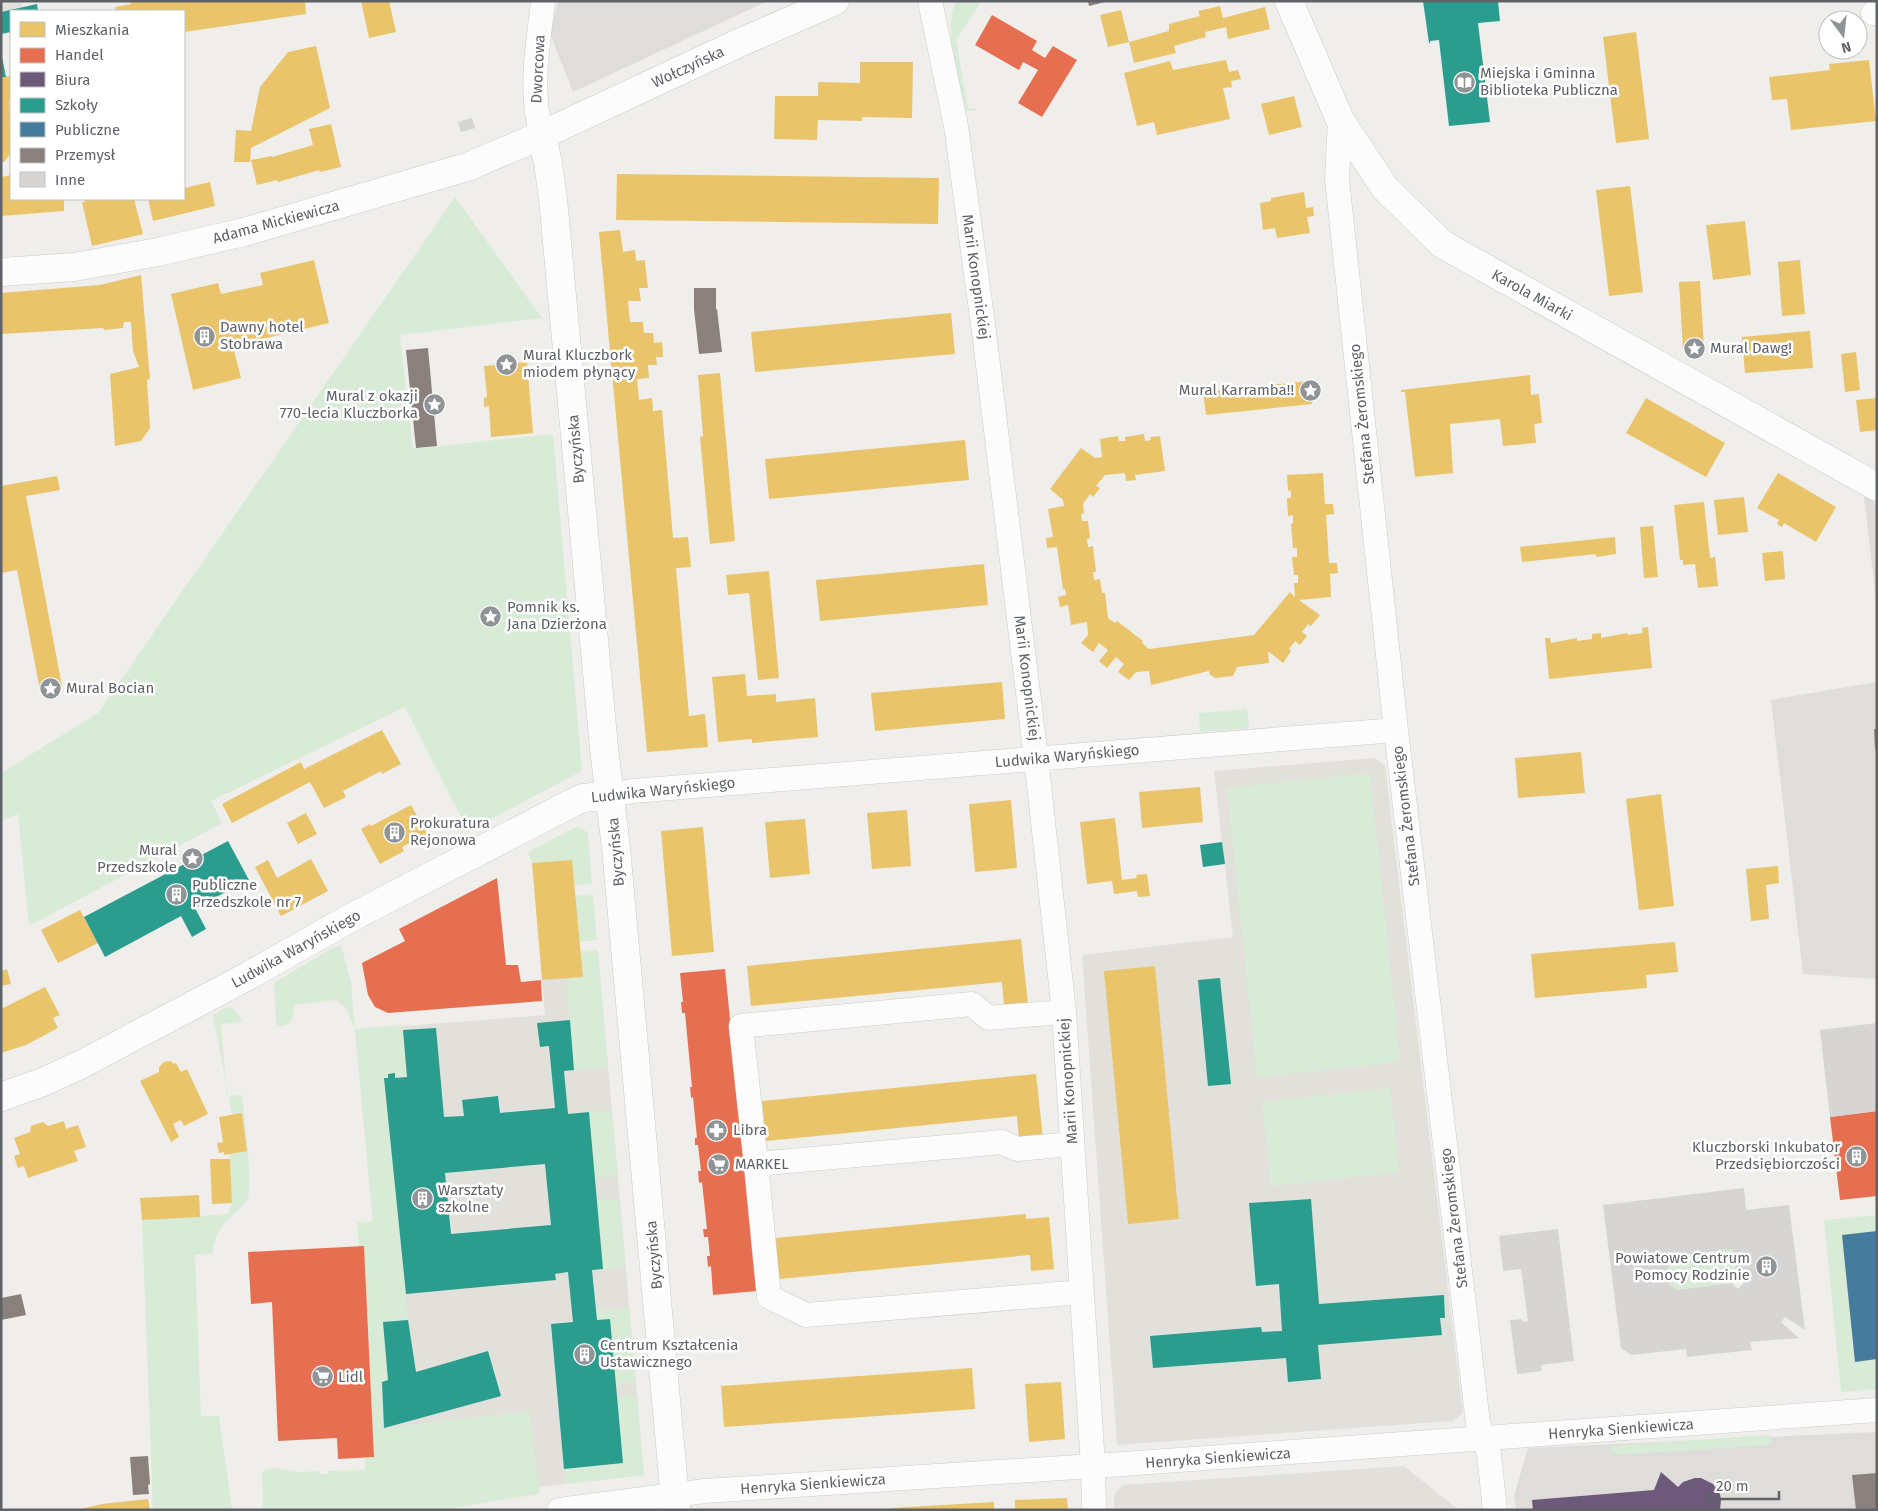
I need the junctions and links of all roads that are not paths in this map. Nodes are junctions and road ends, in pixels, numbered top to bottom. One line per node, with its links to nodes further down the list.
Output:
1 (543, 1): 6 (street, Dworcowa)
2 (835, 1): 6 (street, Wołczyńska)
3 (930, 1): 10 (street, Marii Konopnickiej)
4 (1289, 1): 5 (street, Karola Miarki)
5 (1340, 120): 8 (street, Karola Miarki); 9 (street, Stefana Żeromskiego)
6 (542, 135): 7 (street, Adama Mickiewicza); 11 (street, Byczyńska)
7 (1, 272)
8 (1877, 487)
9 (1396, 730): 10 (street, Ludwika Waryńskiego); 18 (street, Stefana Żeromskiego)
10 (1036, 758): 11 (street, Ludwika Waryńskiego); 12 (street, Marii Konopnickiej)
11 (611, 795): 13 (street, Ludwika Waryńskiego); 20 (street, Byczyńska)
12 (1064, 1012): 14 (street, Marii Konopnickiej); 15 (street)
13 (1, 1097)
14 (1072, 1144): 15 (street); 16 (street, Marii Konopnickiej)
15 (756, 1164): 16 (street)
16 (1082, 1292): 19 (street, Marii Konopnickiej)
17 (1877, 1410): 18 (street, Henryka Sienkiewicza)
18 (1484, 1438): 19 (street, Henryka Sienkiewicza); 23 (street, Stefana Żeromskiego)
19 (1093, 1466): 20 (street, Henryka Sienkiewicza); 22 (street, Marii Konopnickiej)
20 (676, 1502): 21 (street, Henryka Sienkiewicza)
21 (559, 1510)
22 (1094, 1510)
23 (1495, 1510)

